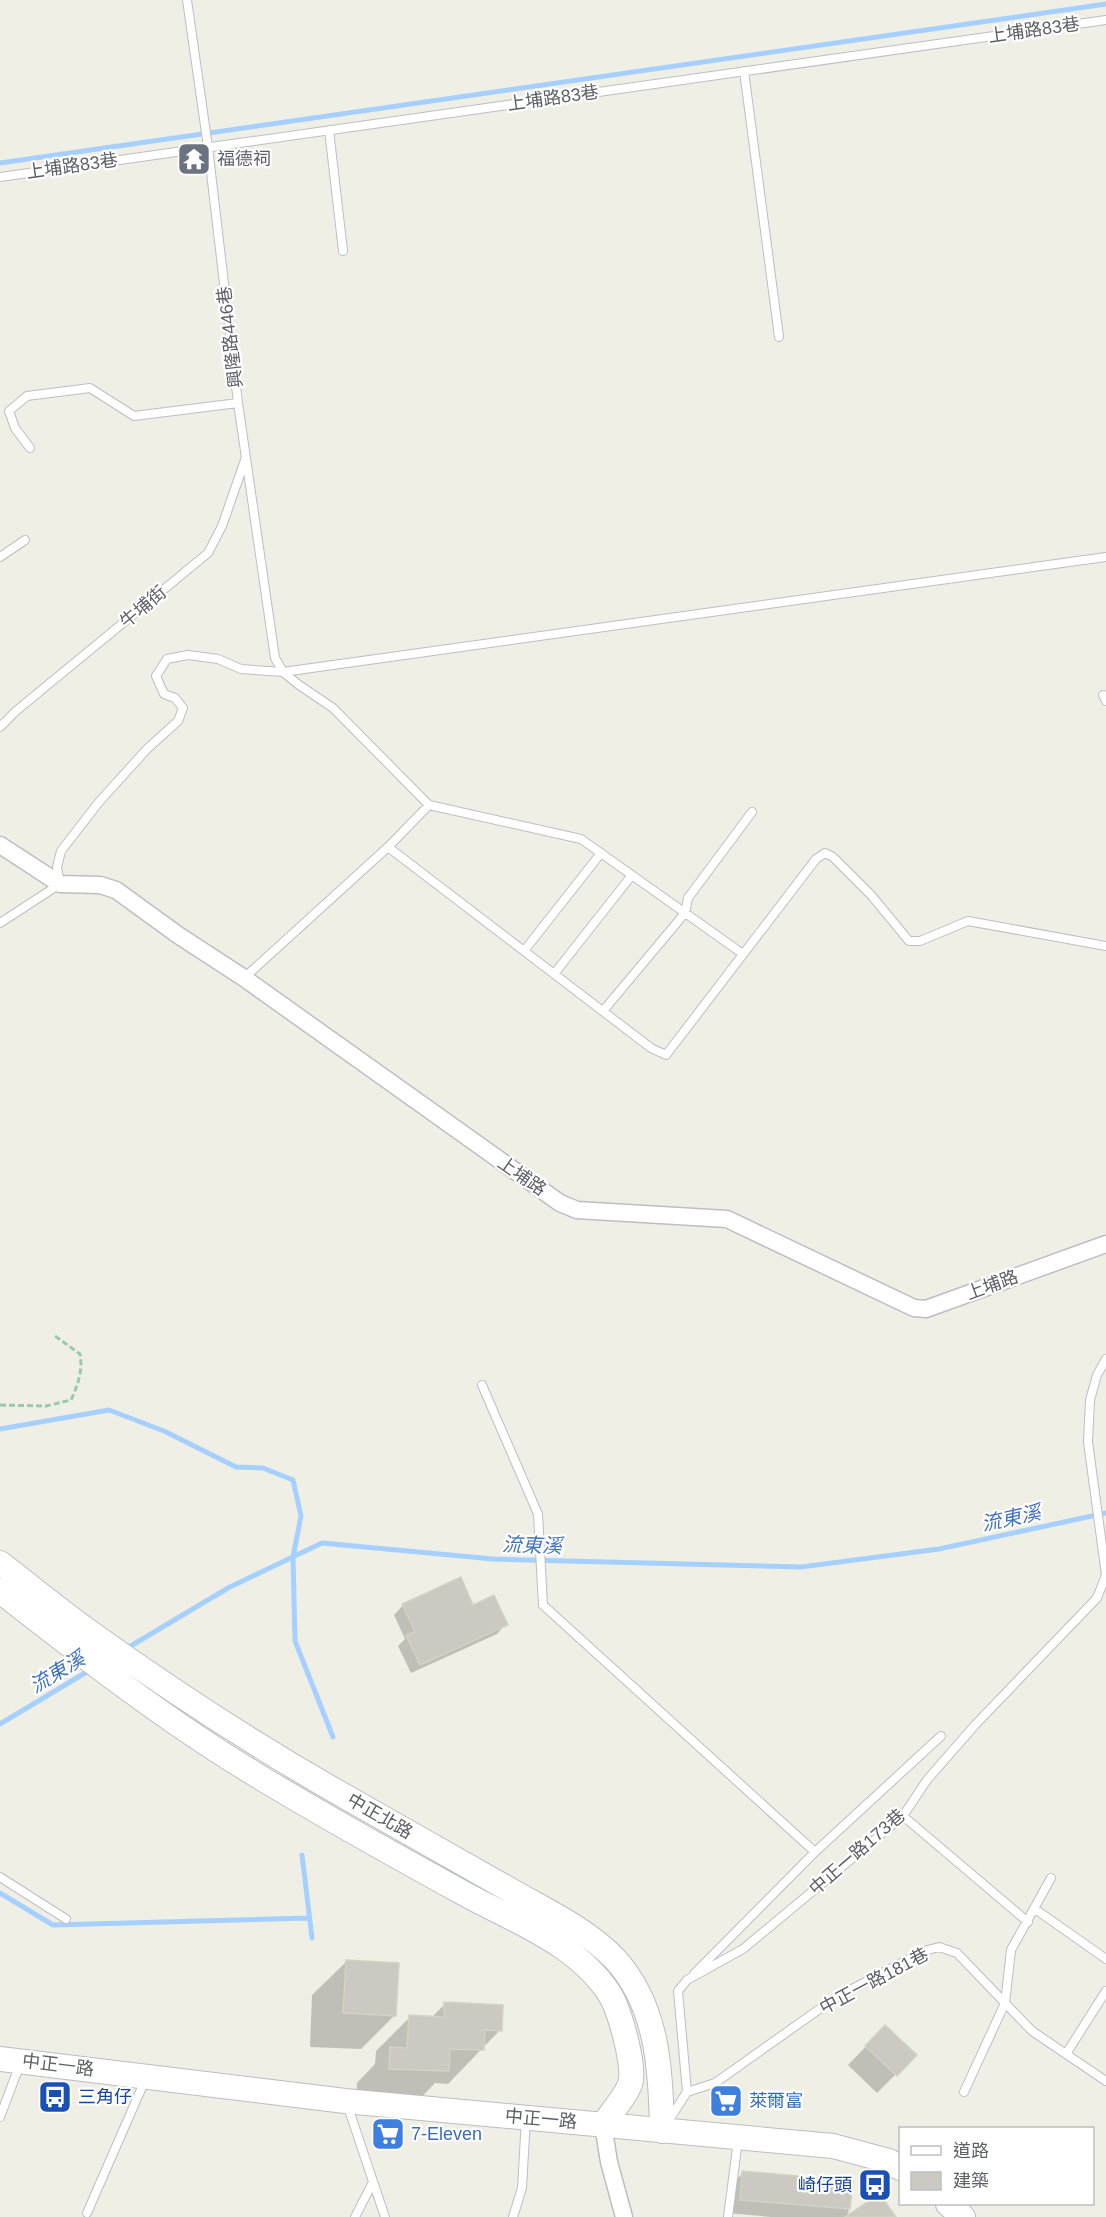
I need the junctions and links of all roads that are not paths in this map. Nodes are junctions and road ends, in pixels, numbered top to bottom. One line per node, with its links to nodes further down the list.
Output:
1 (187, 0): 5 (lane, 興隆路446巷)
2 (1106, 20): 3 (lane, 上埔路83巷)
3 (744, 71): 4 (lane, 上埔路83巷); 8 (lane)
4 (329, 130): 5 (lane, 上埔路83巷); 7 (lane)
5 (208, 146): 6 (lane, 上埔路83巷); 9 (lane, 興隆路446巷)
6 (0, 177)
7 (343, 251)
8 (779, 337)
9 (238, 403): 10 (lane); 11 (lane, 興隆路446巷)
10 (30, 448)
11 (246, 458): 15 (lane, 興隆路446巷); 16 (lane, 牛埔街)
12 (25, 540): 13 (lane)
13 (0, 557)
14 (1106, 557): 15 (lane)
15 (283, 672): 17 (lane); 23 (lane)
16 (0, 728)
17 (429, 805): 20 (lane); 21 (lane)
18 (752, 812): 24 (lane)
19 (0, 845): 23 (street)
20 (388, 847): 27 (lane); 30 (lane)
21 (601, 853): 22 (lane); 27 (lane)
22 (632, 875): 24 (lane); 29 (lane)
23 (60, 884): 25 (lane); 30 (street, 上埔路)
24 (685, 913): 28 (lane); 31 (lane)
25 (0, 923)
26 (1106, 946): 28 (lane)
27 (524, 951): 29 (lane)
28 (743, 954): 31 (lane)
29 (555, 974): 31 (lane)
30 (244, 978): 32 (street, 上埔路)
31 (603, 1011)
32 (1106, 1244)
33 (1106, 1359): 36 (lane)
34 (482, 1384): 40 (lane)
35 (0, 1563): 60 (main road, 中正北路)
36 (1106, 1575): 39 (lane, 中正一路173巷)
37 (0, 1591): 59 (main road, 中正北路)
38 (941, 1736): 40 (lane)
39 (903, 1816): 45 (lane); 47 (lane, 中正一路173巷)
40 (815, 1852): 47 (lane)
41 (0, 1877): 44 (lane)
42 (1051, 1878): 43 (lane)
43 (1035, 1909): 45 (lane); 46 (lane)
44 (66, 1919)
45 (1028, 1922): 49 (lane)
46 (1106, 1959)
47 (687, 1980): 54 (lane)
48 (1106, 1991): 50 (lane)
49 (1005, 2002): 50 (lane, 中正一路181巷); 54 (lane, 中正一路181巷); 55 (lane)
50 (1066, 2054): 53 (lane, 中正一路181巷)
51 (11, 2060): 52 (main road, 中正一路); 57 (lane)
52 (147, 2076): 56 (main road, 中正一路); 65 (lane)
53 (1106, 2081)
54 (687, 2092): 60 (lane)
55 (964, 2092)
56 (345, 2101): 58 (main road, 中正一路); 63 (lane)
57 (0, 2116)
58 (526, 2118): 59 (main road, 中正一路); 68 (lane)
59 (603, 2125): 60 (main road, 中正一路); 69 (street)
60 (662, 2131): 61 (main road, 中正一路)
61 (738, 2138): 62 (main road, 中正一路); 70 (lane)
62 (899, 2167)
63 (373, 2182): 66 (lane); 67 (lane)
64 (949, 2205): 71 (main road)
65 (87, 2213)
66 (355, 2217)
67 (385, 2217)
68 (513, 2217)
69 (624, 2217)
70 (728, 2217)
71 (963, 2217)

